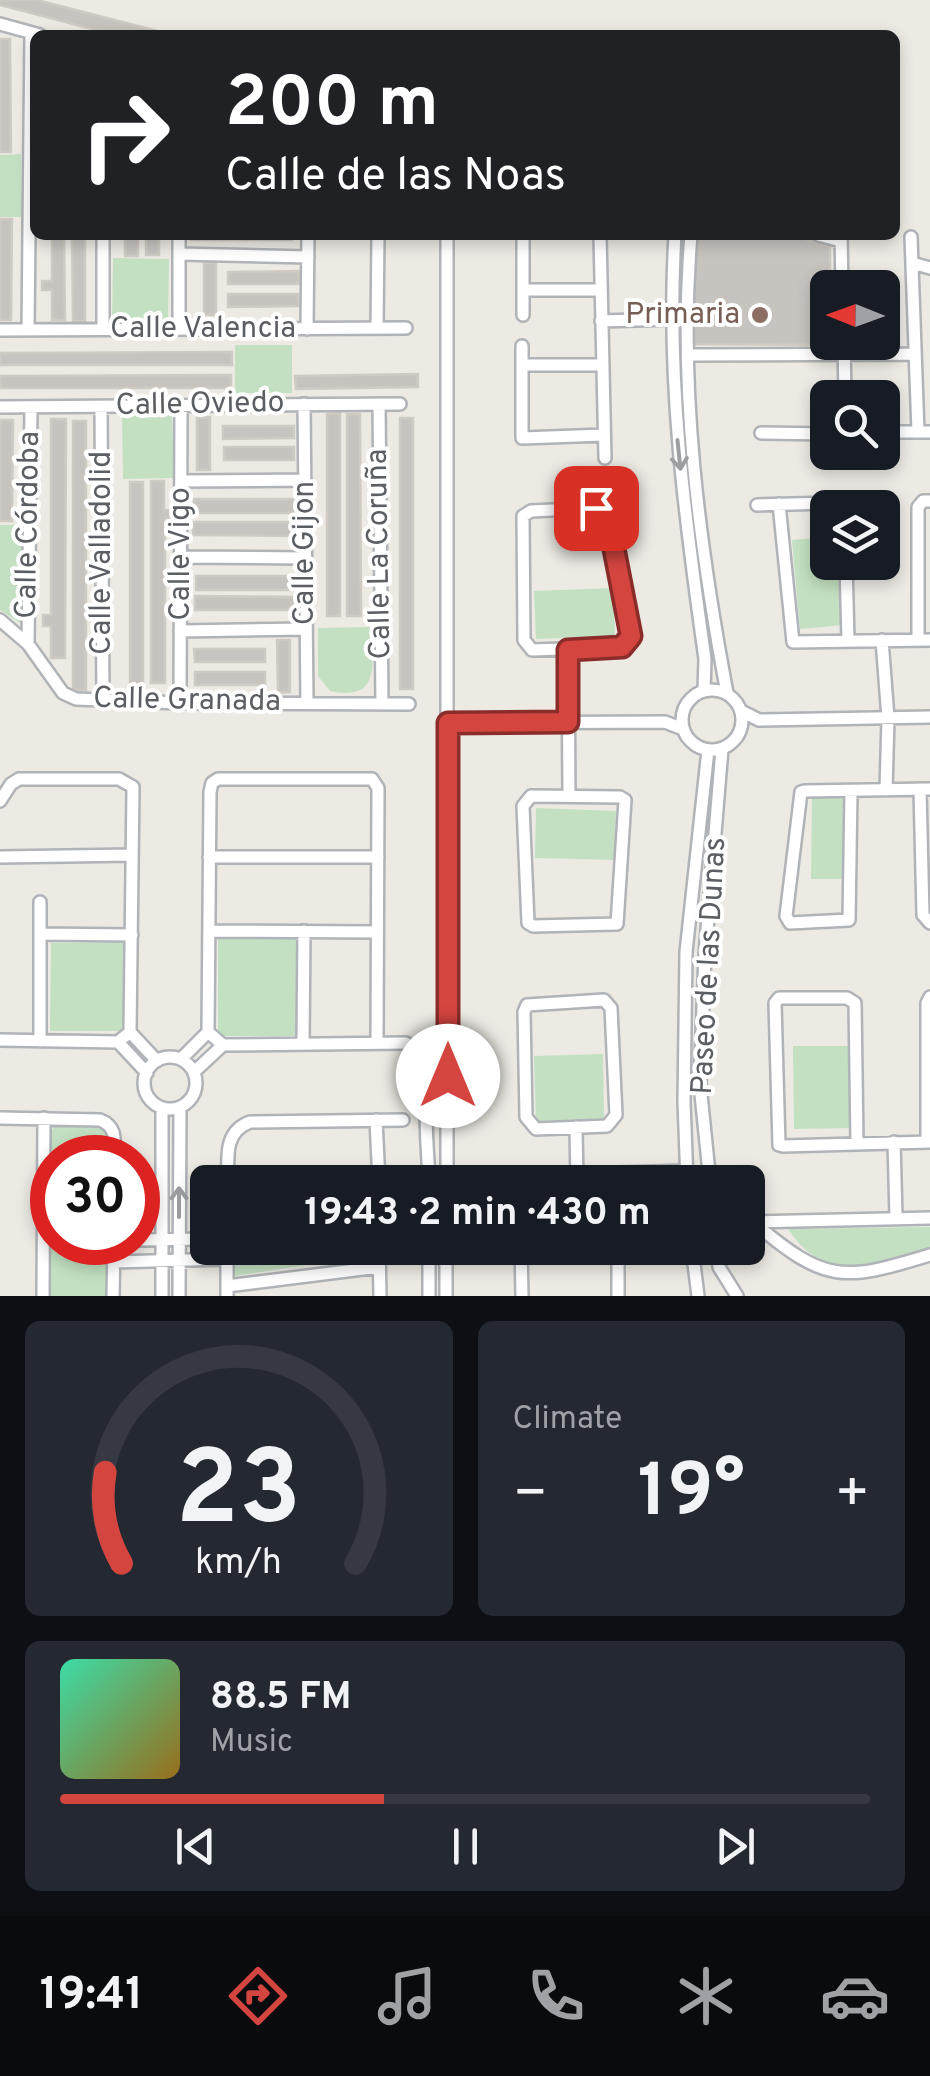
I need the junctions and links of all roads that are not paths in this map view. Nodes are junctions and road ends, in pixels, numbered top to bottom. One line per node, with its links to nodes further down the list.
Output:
1 (0, 24): 2 (street)
2 (30, 32)
3 (911, 237): 19 (street)
4 (30, 240): 33 (street)
5 (103, 240): 29 (street)
6 (179, 240): 16 (street)
7 (308, 240): 18 (street)
8 (378, 240): 27 (street)
9 (448, 240): 86 (street)
10 (522, 240): 22 (street)
11 (600, 240): 23 (street)
12 (675, 240): 15 (street)
13 (691, 240): 17 (street)
14 (841, 240): 21 (street)
15 (674, 253): 17 (street); 25 (street)
16 (179, 254): 18 (street); 30 (street)
17 (689, 256): 38 (street)
18 (308, 257): 31 (street)
19 (912, 264): 20 (street); 37 (street)
20 (930, 268)
21 (842, 270)
22 (523, 290): 23 (street); 24 (street)
23 (601, 290): 26 (street)
24 (524, 315)
25 (673, 319): 26 (street); 42 (street)
26 (601, 322): 39 (street)
27 (377, 328): 28 (street, Calle Valencia); 31 (street, Calle Valencia)
28 (406, 328)
29 (103, 329): 30 (street, Calle Valencia); 33 (street, Calle Valencia)
30 (180, 329): 31 (street, Calle Valencia)
31 (308, 329)
32 (0, 330): 33 (street, Calle Valencia)
33 (28, 330)
34 (522, 346): 40 (street)
35 (810, 350): 38 (street)
36 (900, 353): 37 (street)
37 (916, 354): 50 (street)
38 (689, 355): 41 (street)
39 (602, 364): 40 (street); 53 (street)
40 (522, 366): 53 (street)
41 (690, 401): 42 (street); 73 (street)
42 (675, 402): 72 (street, one-way to 72)
43 (304, 404): 44 (street, Calle Oviedo); 46 (street, Calle Oviedo); 55 (street, Calle Gijon)
44 (378, 404): 45 (street, Calle Oviedo); 77 (street, Calle La Coruña)
45 (400, 404)
46 (181, 406): 49 (street, Calle Oviedo); 56 (street, Calle Vigo)
47 (0, 407): 48 (street, Calle Oviedo)
48 (31, 407): 49 (street, Calle Oviedo); 70 (street, Calle Córdoba)
49 (101, 407): 74 (street, Calle Valladolid)
50 (924, 432)
51 (761, 433): 52 (street)
52 (810, 434)
53 (604, 435): 54 (street)
54 (605, 458)
55 (305, 480): 56 (street); 62 (street, Calle Gijon)
56 (181, 481): 61 (street, Calle Vigo)
57 (930, 501): 68 (street)
58 (780, 504): 59 (street); 60 (street); 69 (street)
59 (810, 504)
60 (757, 506)
61 (180, 557): 62 (street); 66 (street, Calle Vigo)
62 (306, 558): 65 (street, Calle Gijon)
63 (846, 580): 69 (street)
64 (0, 620): 70 (street, Calle Granada)
65 (306, 629): 66 (street); 76 (street, Calle Gijon)
66 (180, 631): 75 (street, Calle Vigo)
67 (882, 640): 68 (street); 69 (street); 81 (street)
68 (924, 640)
69 (848, 641)
70 (28, 644): 74 (street, Calle Granada)
71 (568, 650): 71 (street); 84 (street)
72 (704, 690): 73 (street); 80 (street)
73 (727, 693): 79 (street)
74 (104, 699): 75 (street, Calle Granada)
75 (180, 703): 76 (street, Calle Granada)
76 (306, 703): 77 (street, Calle Granada)
77 (382, 704): 78 (street, Calle Granada)
78 (409, 704)
79 (741, 710): 83 (street); 88 (street)
80 (682, 712): 85 (street); 87 (street)
81 (888, 718): 82 (street); 83 (street); 91 (street)
82 (930, 718)
83 (759, 720): 88 (street)
84 (568, 722): 85 (street); 86 (street); 93 (street)
85 (666, 722): 87 (street)
86 (448, 723): 115 (street)
87 (683, 729): 89 (street)
88 (740, 731): 89 (street)
89 (715, 750): 121 (street, Paseo de las Dunas); 122 (street, Paseo de las Dunas)
90 (925, 789): 91 (street); 100 (street)
91 (886, 790): 92 (street)
92 (851, 791): 92 (street)
93 (569, 796): 93 (street)
94 (0, 800): 95 (street)
95 (132, 856): 98 (street); 105 (street)
96 (209, 857): 97 (street); 97 (street); 101 (street)
97 (378, 857): 103 (street)
98 (0, 858)
99 (40, 902): 104 (street)
100 (930, 923)
101 (208, 931): 102 (street); 108 (street)
102 (304, 931): 103 (street); 112 (street)
103 (377, 932): 113 (street)
104 (40, 934): 105 (street); 110 (street)
105 (132, 935): 107 (street)
106 (930, 997): 132 (street)
107 (130, 1032): 111 (street); 118 (street)
108 (208, 1032): 116 (street); 117 (street)
109 (0, 1040): 110 (street)
110 (40, 1041): 111 (street)
111 (118, 1042): 119 (street)
112 (303, 1042): 113 (street); 116 (street)
113 (377, 1042): 114 (street)
114 (406, 1042)
115 (449, 1042): 136 (street); 137 (street)
116 (224, 1045): 120 (street)
117 (181, 1060): 118 (street); 120 (street)
118 (157, 1061): 119 (street)
119 (147, 1072): 123 (street)
120 (194, 1072): 124 (street)
121 (684, 1084): 122 (street); 139 (street, Paseo de las Dunas)
122 (700, 1085): 140 (street, Paseo de las Dunas)
123 (162, 1108): 124 (street); 147 (street)
124 (180, 1108): 145 (street, one-way to 124)
125 (0, 1118): 126 (street)
126 (44, 1118): 130 (street); 164 (street)
127 (376, 1120): 128 (street); 134 (street); 135 (street)
128 (403, 1120)
129 (576, 1127): 129 (street); 138 (street)
130 (114, 1135)
131 (894, 1142): 132 (street); 133 (street); 141 (street)
132 (929, 1142)
133 (858, 1143): 133 (street)
134 (228, 1165)
135 (378, 1165)
136 (428, 1165)
137 (447, 1165)
138 (577, 1165)
139 (687, 1165)
140 (708, 1165)
141 (896, 1218): 142 (street); 143 (street)
142 (930, 1218)
143 (765, 1222)
144 (765, 1233): 148 (street)
145 (179, 1239): 146 (street); 147 (street); 150 (street)
146 (190, 1239)
147 (162, 1240): 151 (street)
148 (930, 1256)
149 (190, 1258): 150 (street)
150 (179, 1260): 151 (street); 167 (street)
151 (162, 1261): 166 (street)
152 (114, 1265): 165 (street)
153 (227, 1265): 163 (street)
154 (428, 1265): 169 (street)
155 (446, 1265): 170 (street)
156 (521, 1265): 171 (street)
157 (618, 1265): 172 (street)
158 (694, 1265): 162 (street)
159 (719, 1265): 161 (street)
160 (379, 1268): 163 (street); 168 (street)
161 (719, 1268): 162 (street); 174 (street)
162 (695, 1272): 173 (street)
163 (227, 1291)
164 (43, 1296)
165 (113, 1296)
166 (162, 1296)
167 (179, 1296)
168 (380, 1296)
169 (428, 1296)
170 (446, 1296)
171 (522, 1296)
172 (618, 1296)
173 (698, 1296)
174 (737, 1296)

